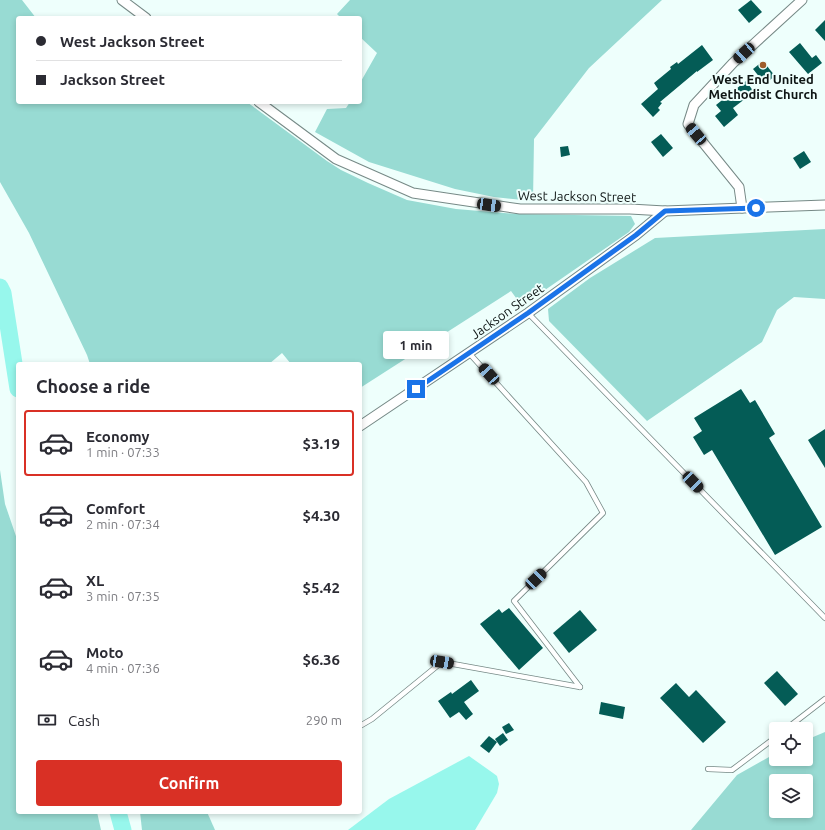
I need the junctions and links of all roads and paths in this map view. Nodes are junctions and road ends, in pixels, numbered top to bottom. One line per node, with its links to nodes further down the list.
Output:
1 (122, 0): 3 (street)
2 (802, 0): 6 (street)
3 (143, 16)
4 (262, 104): 7 (street, West Jackson Street)
5 (825, 205): 6 (street, West Jackson Street)
6 (742, 208): 7 (street, West Jackson Street)
7 (665, 211): 8 (street, Jackson Street)
8 (528, 313): 9 (street, Jackson Street); 11 (lane)
9 (469, 353): 10 (street, Jackson Street); 14 (lane)
10 (362, 425)
11 (825, 618)
12 (825, 699): 13 (lane)
13 (795, 722)
14 (362, 725)
15 (769, 742): 16 (lane)
16 (708, 769)

